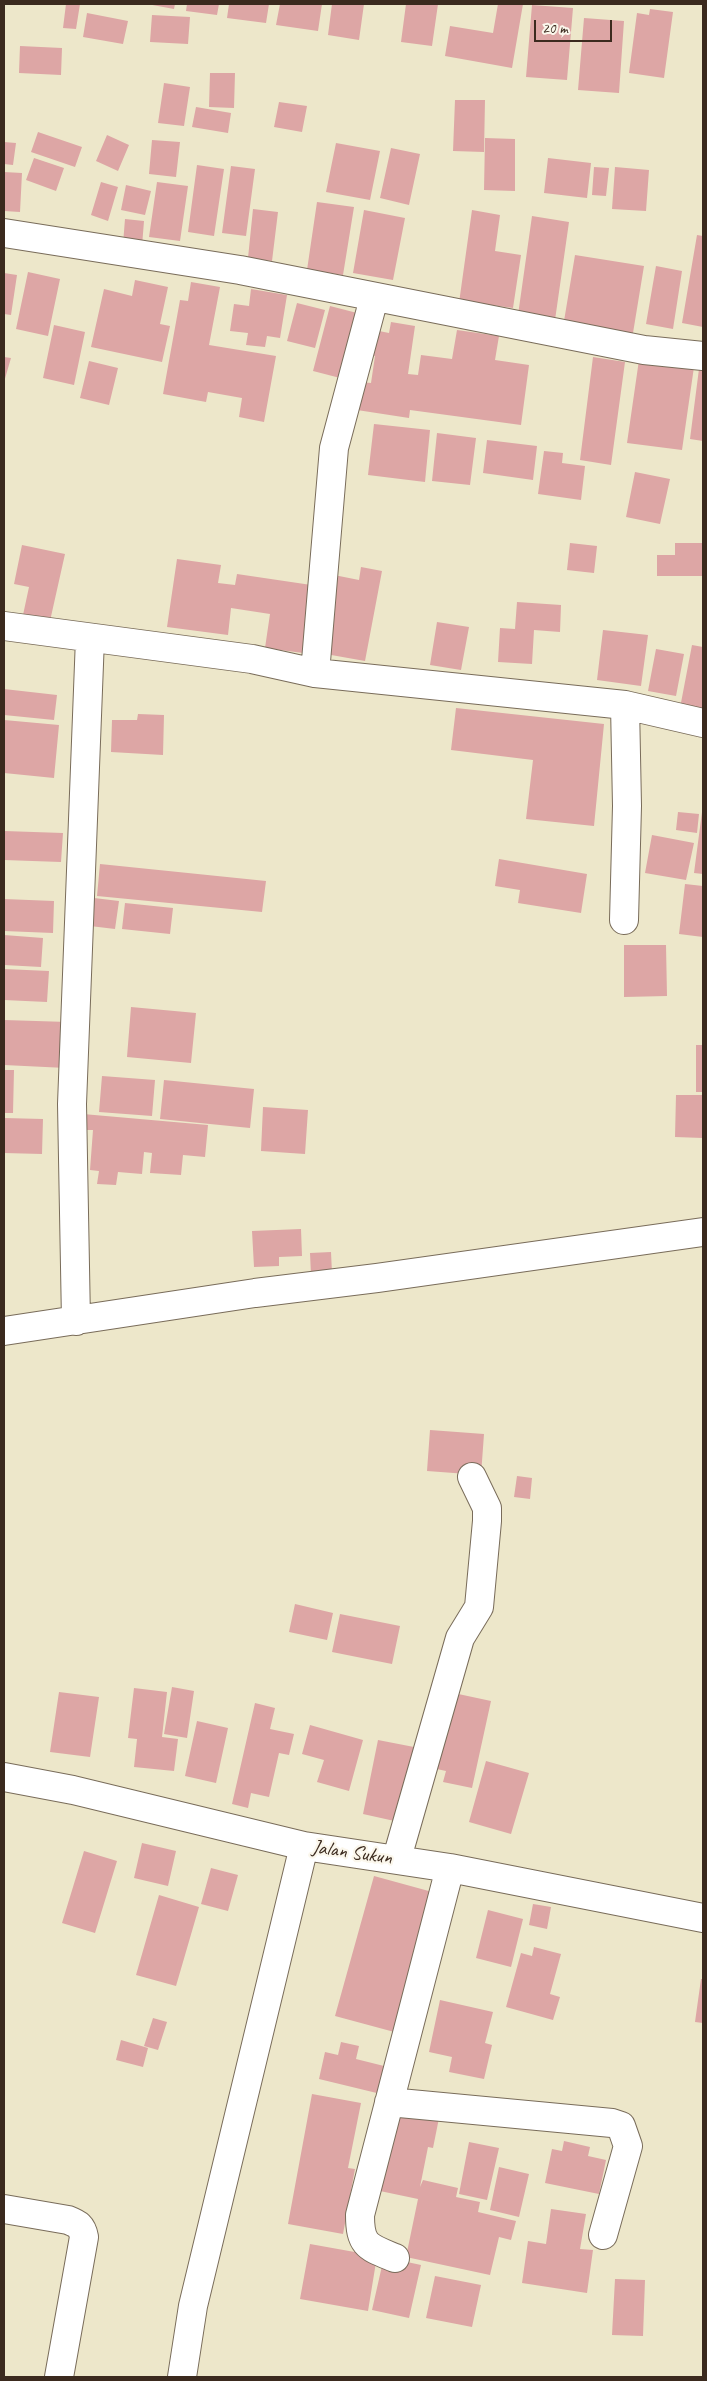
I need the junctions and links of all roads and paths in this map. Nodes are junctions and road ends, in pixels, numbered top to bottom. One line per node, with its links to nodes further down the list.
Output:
1 (4, 233): 2 (street)
2 (374, 298): 3 (street); 6 (street)
3 (703, 356)
4 (4, 626): 5 (street)
5 (90, 638): 6 (street); 11 (street)
6 (315, 673): 7 (street)
7 (625, 706): 8 (street); 9 (street)
8 (703, 723)
9 (624, 920)
10 (703, 1232): 11 (street)
11 (76, 1321): 12 (street)
12 (4, 1330)
13 (472, 1477): 16 (street)
14 (4, 1777): 15 (street, Jalan Sukun)
15 (304, 1846): 16 (street, Jalan Sukun); 24 (street)
16 (397, 1858): 17 (street, Jalan Sukun)
17 (450, 1868): 18 (street, Jalan Sukun); 19 (street)
18 (703, 1918)
19 (389, 2102): 21 (street); 22 (street)
20 (4, 2208): 23 (street)
21 (603, 2236)
22 (395, 2258)
23 (59, 2377)
24 (182, 2377)

